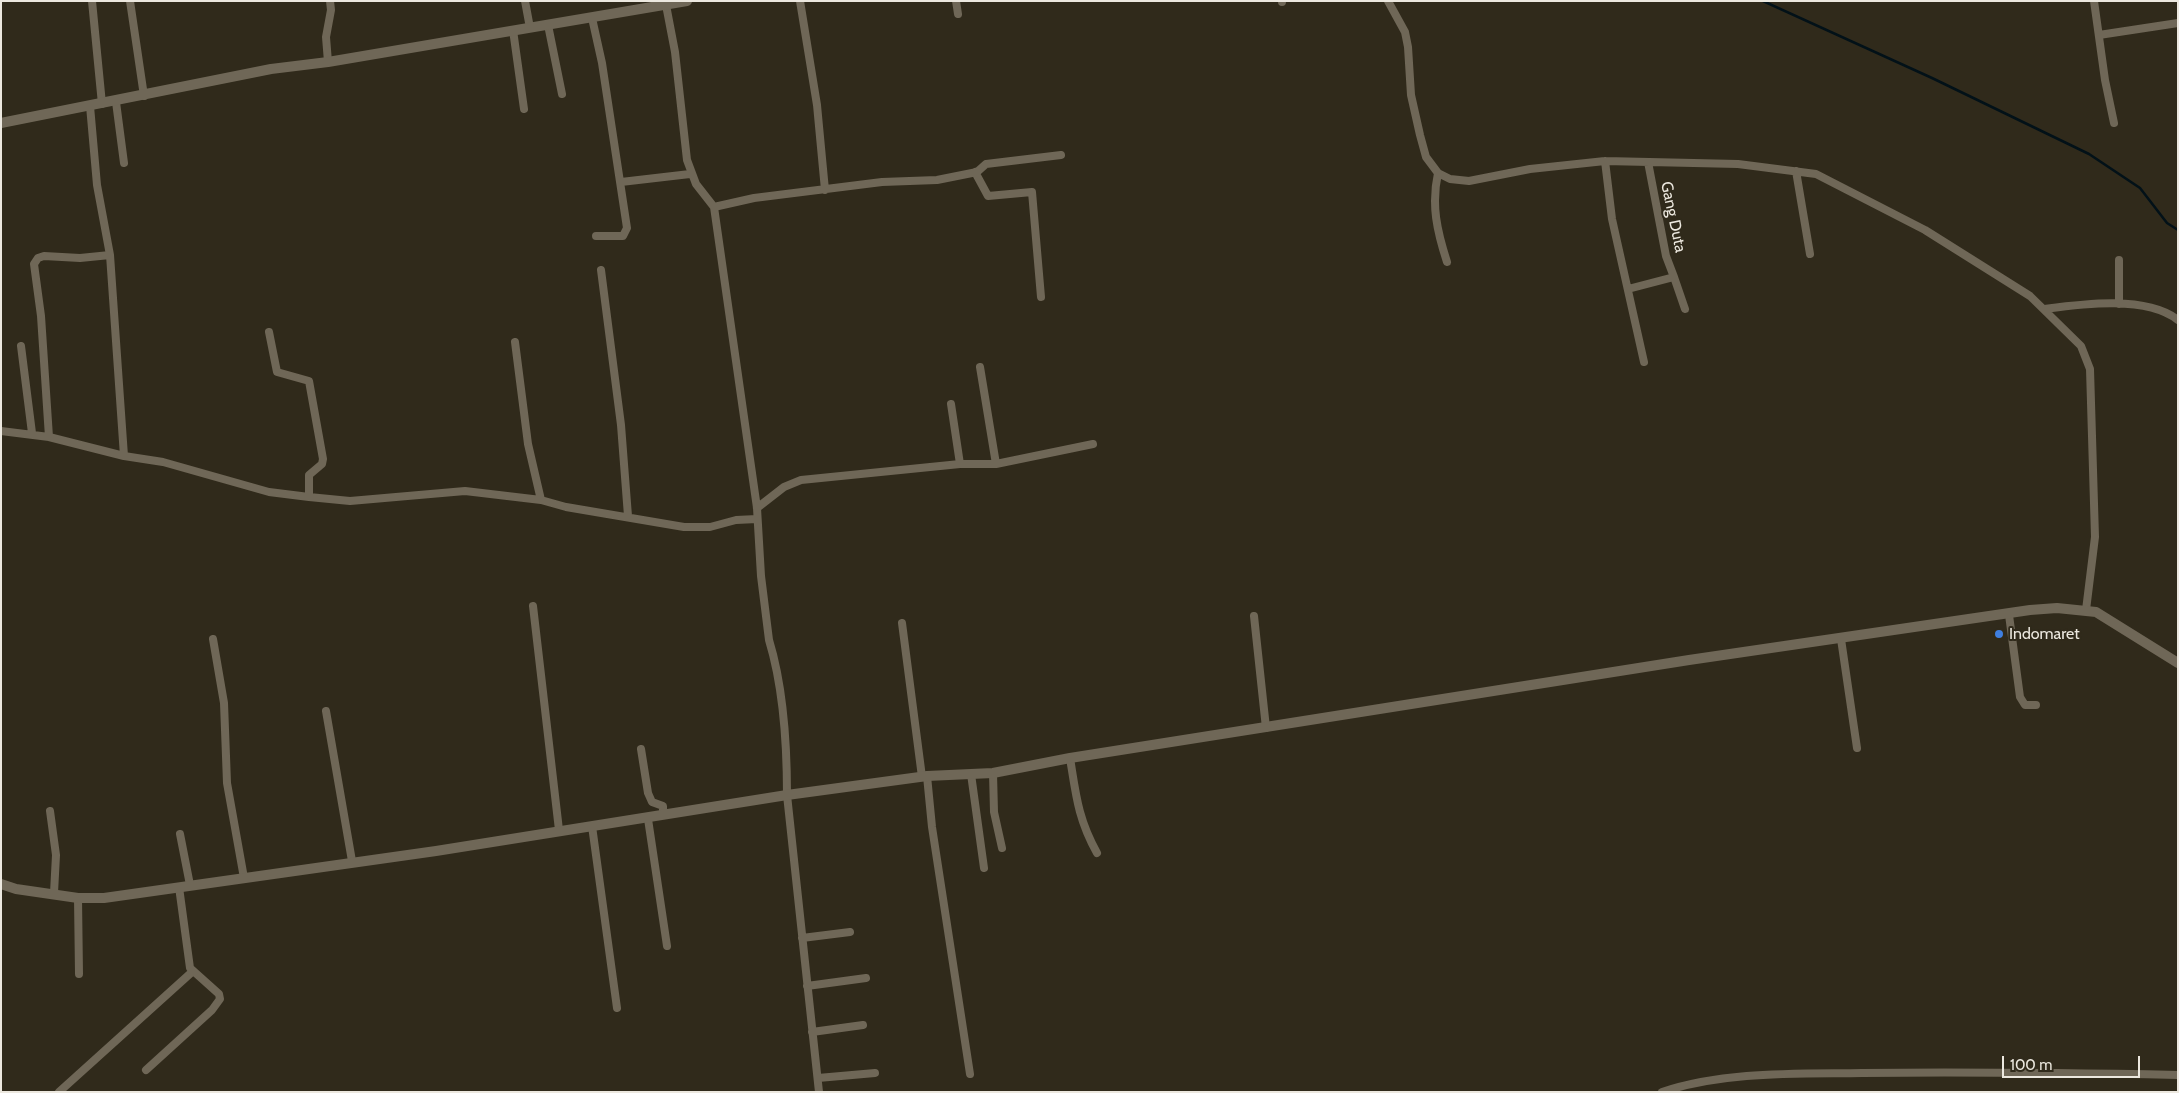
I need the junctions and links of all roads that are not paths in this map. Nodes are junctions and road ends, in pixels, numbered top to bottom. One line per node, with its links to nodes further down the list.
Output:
1 (92, 1): 22 (street)
2 (130, 1): 20 (street)
3 (330, 1): 18 (street)
4 (525, 1): 15 (street)
5 (687, 1): 10 (street)
6 (800, 1): 36 (street)
7 (956, 1): 11 (street)
8 (1388, 1): 33 (street)
9 (2094, 1): 17 (street)
10 (666, 5): 12 (street); 34 (street)
11 (958, 14)
12 (592, 18): 14 (street); 35 (street)
13 (2178, 23): 17 (street)
14 (548, 25): 15 (street); 19 (street)
15 (530, 28): 16 (street)
16 (513, 30): 18 (street); 24 (street)
17 (2099, 35): 26 (street)
18 (328, 62): 20 (street)
19 (562, 94)
20 (144, 96): 21 (street)
21 (116, 102): 22 (street); 30 (street)
22 (102, 104): 23 (street)
23 (90, 106): 25 (street); 40 (street)
24 (524, 109)
25 (1, 123)
26 (2114, 123)
27 (1061, 155): 32 (street)
28 (1606, 161): 29 (street); 33 (street); 45 (street)
29 (1648, 162): 31 (street); 44 (street, Gang Duta)
30 (124, 163)
31 (1796, 170): 39 (street); 49 (street)
32 (975, 172): 36 (street); 46 (street)
33 (1438, 173): 42 (street)
34 (690, 174): 35 (street); 37 (street)
35 (621, 182): 38 (street)
36 (825, 190): 37 (street)
37 (714, 206): 66 (street)
38 (596, 236)
39 (1810, 254)
40 (110, 255): 59 (street); 61 (street)
41 (2119, 260): 47 (street)
42 (1447, 262)
43 (601, 270): 67 (street)
44 (1674, 277): 45 (street); 48 (street, Gang Duta)
45 (1628, 289): 54 (street)
46 (1041, 297)
47 (2120, 304): 49 (street); 50 (street)
48 (1685, 309)
49 (2044, 309): 70 (street)
50 (2178, 320)
51 (269, 332): 64 (street)
52 (515, 342): 65 (street)
53 (21, 346): 58 (street)
54 (1644, 362)
55 (980, 367): 63 (street)
56 (951, 404): 62 (street)
57 (1, 431): 58 (street)
58 (32, 433): 59 (street)
59 (49, 437): 61 (street)
60 (1093, 444): 63 (street)
61 (124, 456): 64 (street)
62 (960, 464): 63 (street); 66 (street)
63 (996, 464)
64 (309, 497): 65 (street)
65 (541, 500): 67 (street)
66 (757, 508): 68 (street)
67 (628, 516): 68 (street)
68 (757, 519): 86 (street)
69 (533, 606): 91 (street)
70 (2086, 610): 71 (street); 76 (street)
71 (2010, 615): 75 (street); 77 (street)
72 (1254, 616): 79 (street)
73 (902, 624): 85 (street)
74 (213, 639): 97 (street)
75 (1841, 639): 79 (street); 80 (street)
76 (2178, 662)
77 (2036, 705)
78 (326, 711): 95 (street)
79 (1266, 728): 82 (street)
80 (1857, 748)
81 (641, 749): 88 (street)
82 (1070, 758): 83 (street); 94 (street)
83 (993, 773): 84 (street); 93 (street)
84 (971, 774): 85 (street); 96 (street)
85 (925, 776): 86 (street); 115 (street)
86 (787, 795): 88 (street); 104 (street)
87 (50, 811): 101 (street)
88 (663, 815): 89 (street)
89 (648, 819): 90 (street); 105 (street)
90 (592, 826): 91 (street); 110 (street)
91 (559, 830): 95 (street)
92 (180, 834): 99 (street)
93 (1002, 848)
94 (1097, 853)
95 (352, 861): 97 (street)
96 (984, 868)
97 (244, 878): 99 (street)
98 (1, 884): 101 (street)
99 (190, 885): 100 (street)
100 (179, 887): 102 (street); 106 (street)
101 (54, 893): 102 (street)
102 (78, 898): 107 (street)
103 (850, 932): 104 (street)
104 (802, 938): 109 (street)
105 (667, 946)
106 (192, 972): 113 (street); 118 (street)
107 (79, 974)
108 (866, 978): 109 (street)
109 (807, 986): 112 (street)
110 (617, 1008)
111 (863, 1025): 112 (street)
112 (812, 1032): 117 (street)
113 (146, 1070)
114 (874, 1073): 117 (street)
115 (970, 1074)
116 (2178, 1075): 120 (street)
117 (818, 1078): 119 (street)
118 (59, 1092)
119 (819, 1092)
120 (1662, 1092)

